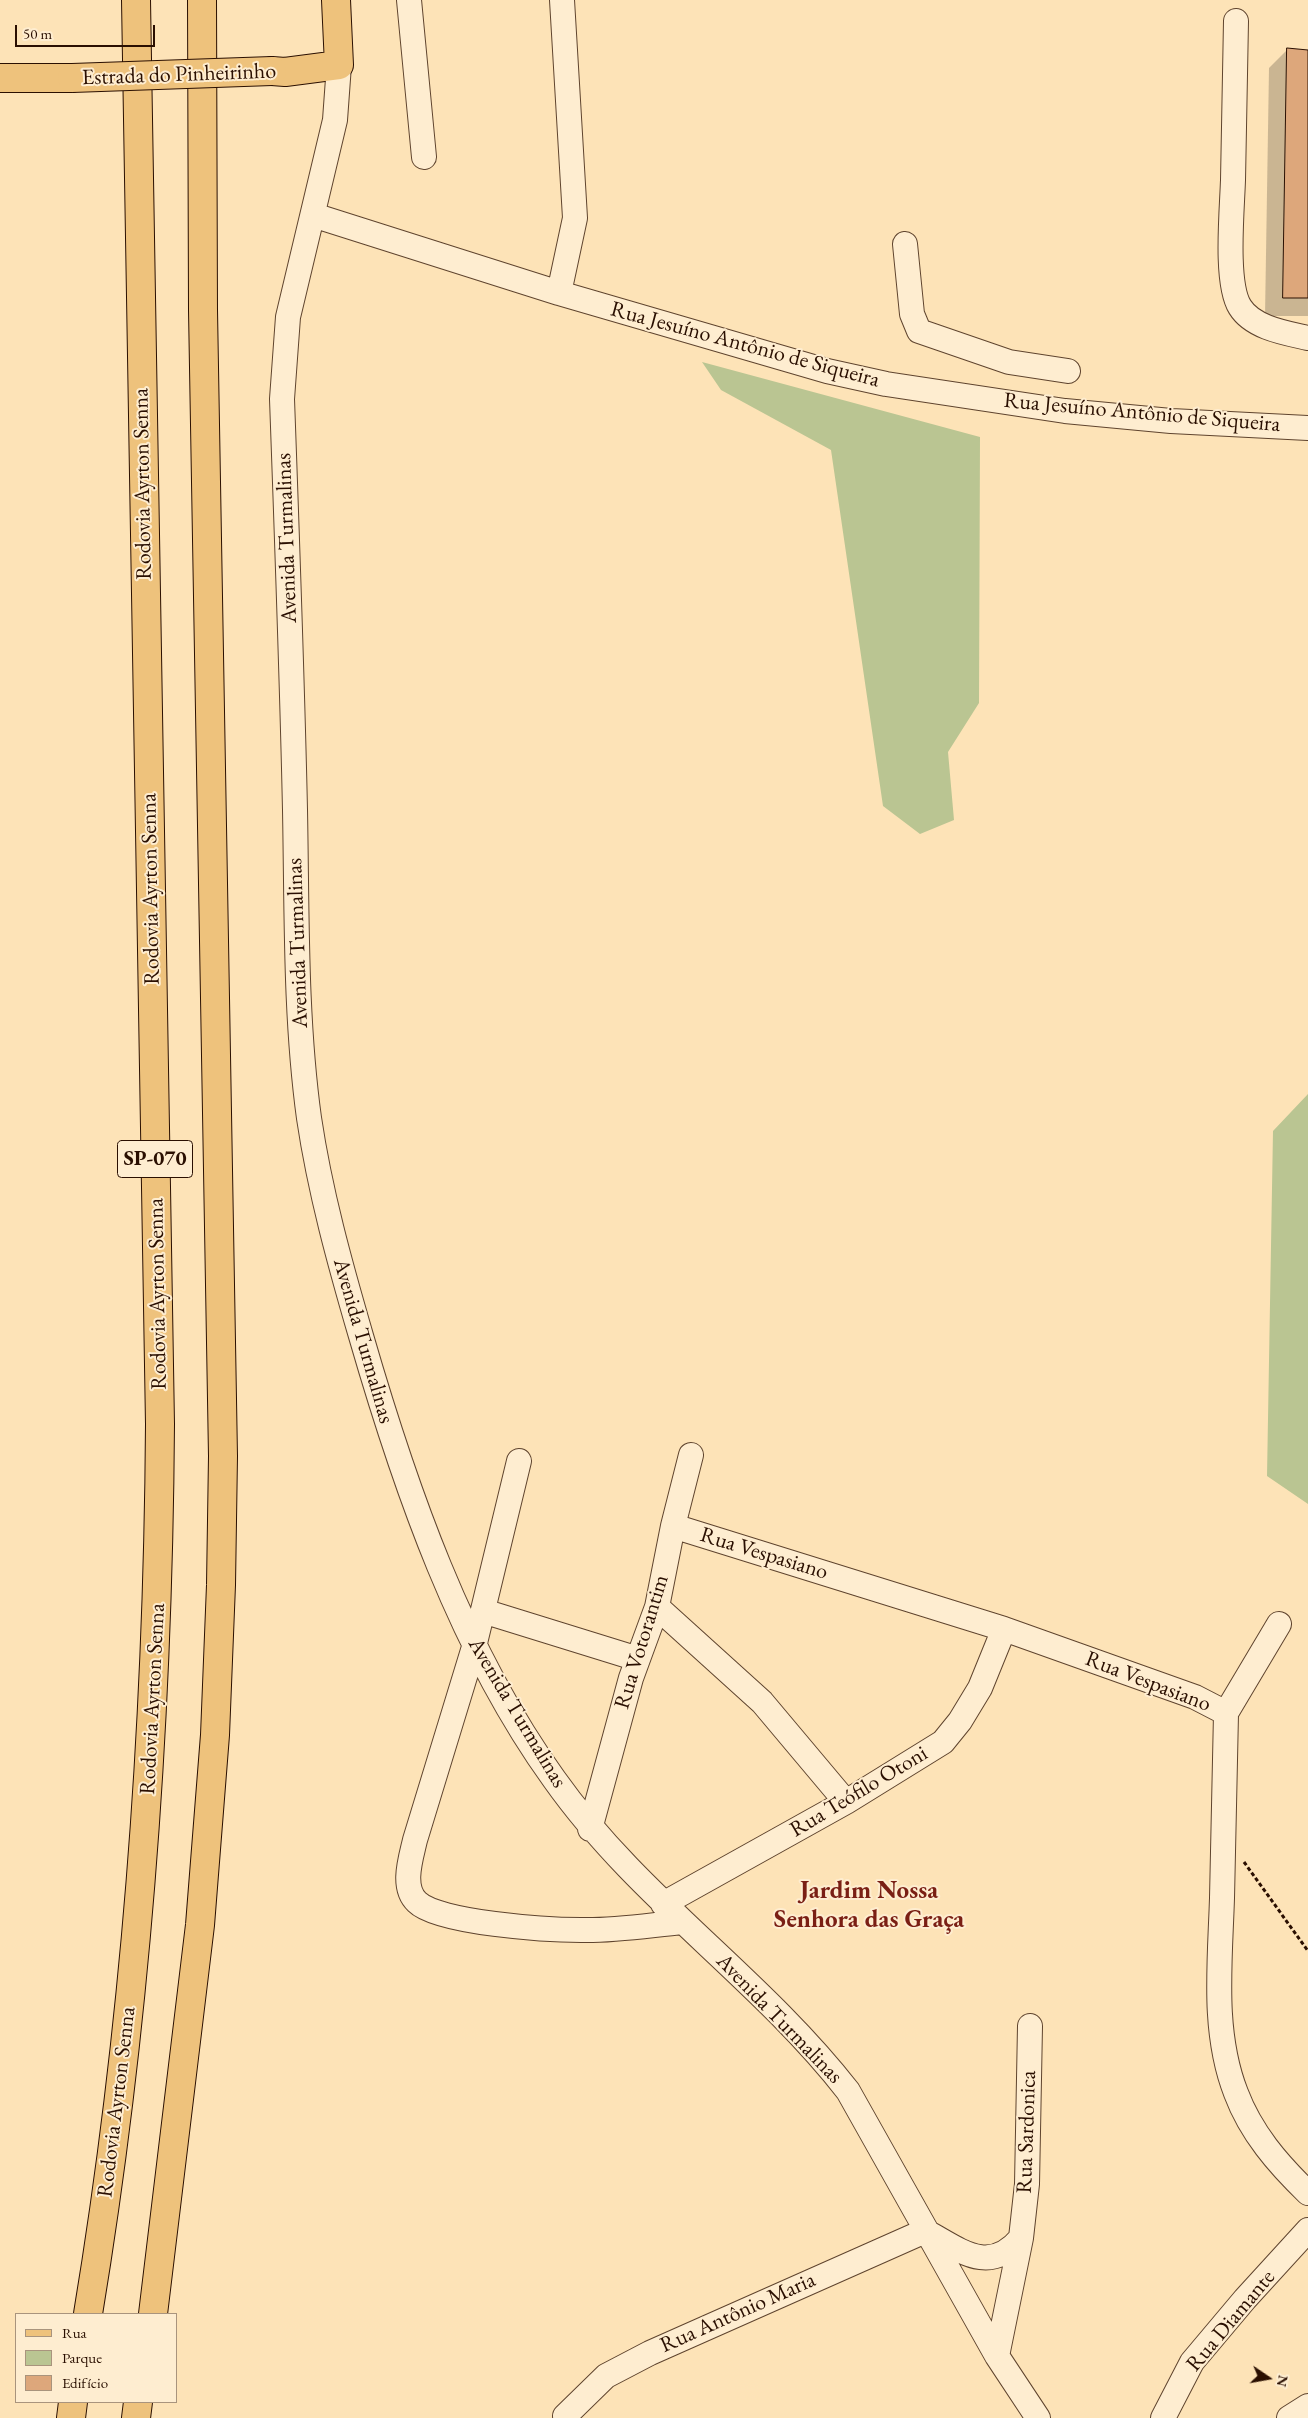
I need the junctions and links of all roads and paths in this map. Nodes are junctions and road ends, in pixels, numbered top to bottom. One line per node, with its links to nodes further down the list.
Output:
1 (136, 0): 37 (main road, Rodovia Ayrton Senna / SP-070)
2 (202, 0): 38 (main road, SP-070)
3 (336, 0): 7 (main road)
4 (408, 0): 9 (street)
5 (562, 0): 12 (street)
6 (1236, 21): 13 (street)
7 (340, 65): 8 (main road, Estrada do Pinheirinho, bridge); 10 (street, Avenida Turmalinas)
8 (9, 78)
9 (424, 157)
10 (313, 215): 12 (street, Rua Jesuíno Antônio de Siqueira); 23 (street, Avenida Turmalinas)
11 (905, 244): 14 (street)
12 (559, 293): 15 (street, Rua Jesuíno Antônio de Siqueira)
13 (1308, 338)
14 (1068, 371)
15 (1308, 428)
16 (691, 1455): 18 (street, Rua Votorantim)
17 (520, 1461): 20 (street)
18 (673, 1526): 19 (street, Rua Votorantim); 22 (street, Rua Vespasiano)
19 (657, 1607): 24 (street, Rua Votorantim); 26 (street)
20 (483, 1611): 23 (street); 24 (street)
21 (1279, 1624): 25 (street)
22 (1004, 1629): 25 (street, Rua Vespasiano); 26 (street, Rua Teófilo Otoni)
23 (474, 1647): 27 (street, Avenida Turmalinas); 30 (street)
24 (638, 1659): 27 (street, Rua Votorantim)
25 (1226, 1713): 28 (street, Rua Vespasiano)
26 (846, 1802): 29 (street, Rua Teófilo Otoni)
27 (590, 1829): 29 (street, Avenida Turmalinas)
28 (1223, 1833): 31 (path); 33 (street, Rua Vespasiano)
29 (663, 1904): 30 (street, Avenida Turmalinas)
30 (684, 1922): 35 (street, Avenida Turmalinas)
31 (1308, 1951)
32 (1030, 2026): 36 (street, Rua Sardonica)
33 (1308, 2194)
34 (1308, 2230): 47 (street, Rua Diamante)
35 (925, 2231): 36 (street); 39 (street, Avenida Turmalinas); 43 (street, Rua Antônio Maria)
36 (1021, 2238): 39 (street, Rua Sardonica)
37 (88, 2313)
38 (153, 2313)
39 (997, 2356): 46 (street, Avenida Turmalinas)
40 (74, 2403): 44 (main road)
41 (138, 2403): 45 (main road)
42 (1308, 2406): 48 (street)
43 (565, 2416)
44 (71, 2418)
45 (136, 2418)
46 (1038, 2418)
47 (1163, 2418)
48 (1289, 2418)

